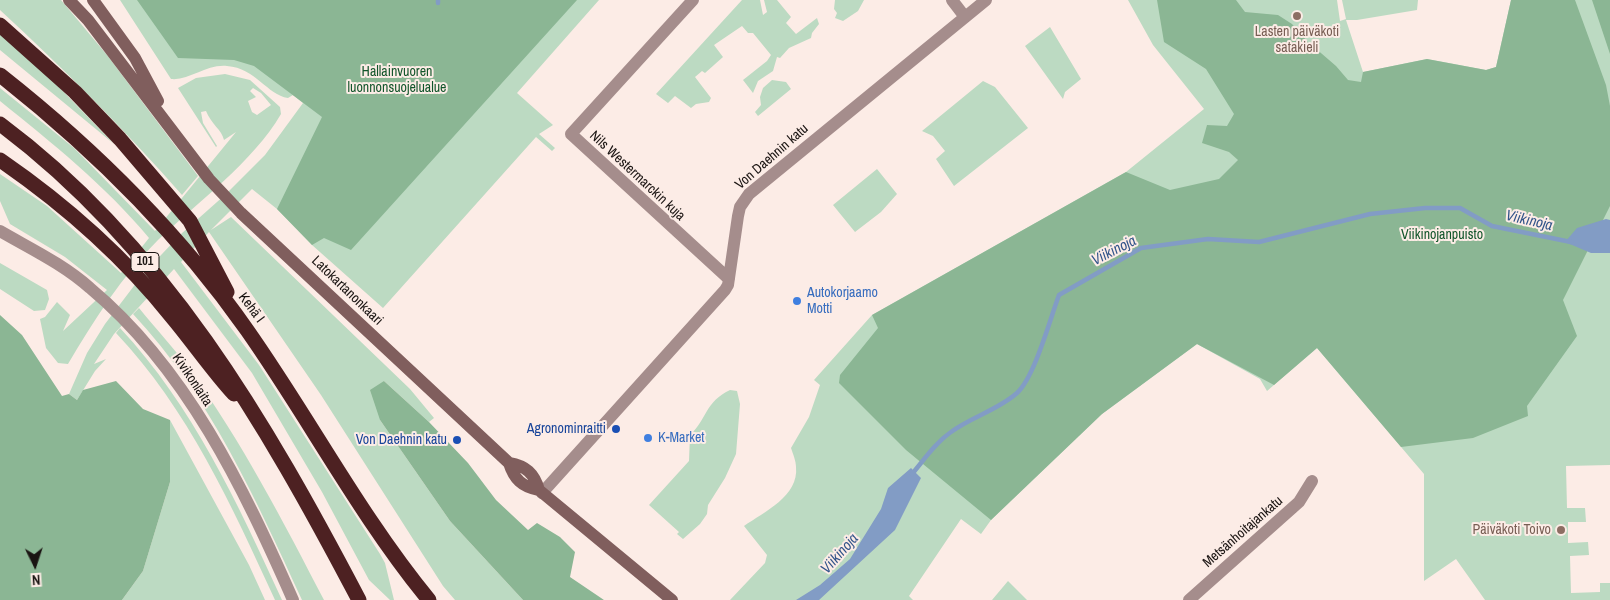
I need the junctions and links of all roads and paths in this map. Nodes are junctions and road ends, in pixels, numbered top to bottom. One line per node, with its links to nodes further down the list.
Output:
1 (69, 0): 10 (street, Latokartanonkaari)
2 (92, 0): 10 (street, Latokartanonkaari)
3 (693, 0): 13 (street, Nils Westermarckin kuja)
4 (952, 0): 6 (street)
5 (986, 0): 6 (street, Von Daehnin katu)
6 (965, 17): 13 (street, Von Daehnin katu)
7 (0, 25): 14 (highway)
8 (0, 75): 14 (highway, Kehä I)
9 (0, 124): 15 (highway, 101)
10 (175, 132): 17 (street, Latokartanonkaari)
11 (0, 160): 15 (highway)
12 (0, 231): 18 (street, Kivikonlaita)
13 (729, 280): 17 (street, Von Daehnin katu)
14 (247, 329): 20 (highway, Kehä I)
15 (263, 425): 19 (highway, 101)
16 (1312, 482): 22 (street, Metsänhoitajankatu)
17 (541, 491): 21 (street, Latokartanonkaari)
18 (293, 600)
19 (359, 600)
20 (429, 600)
21 (672, 600)
22 (1189, 600)

